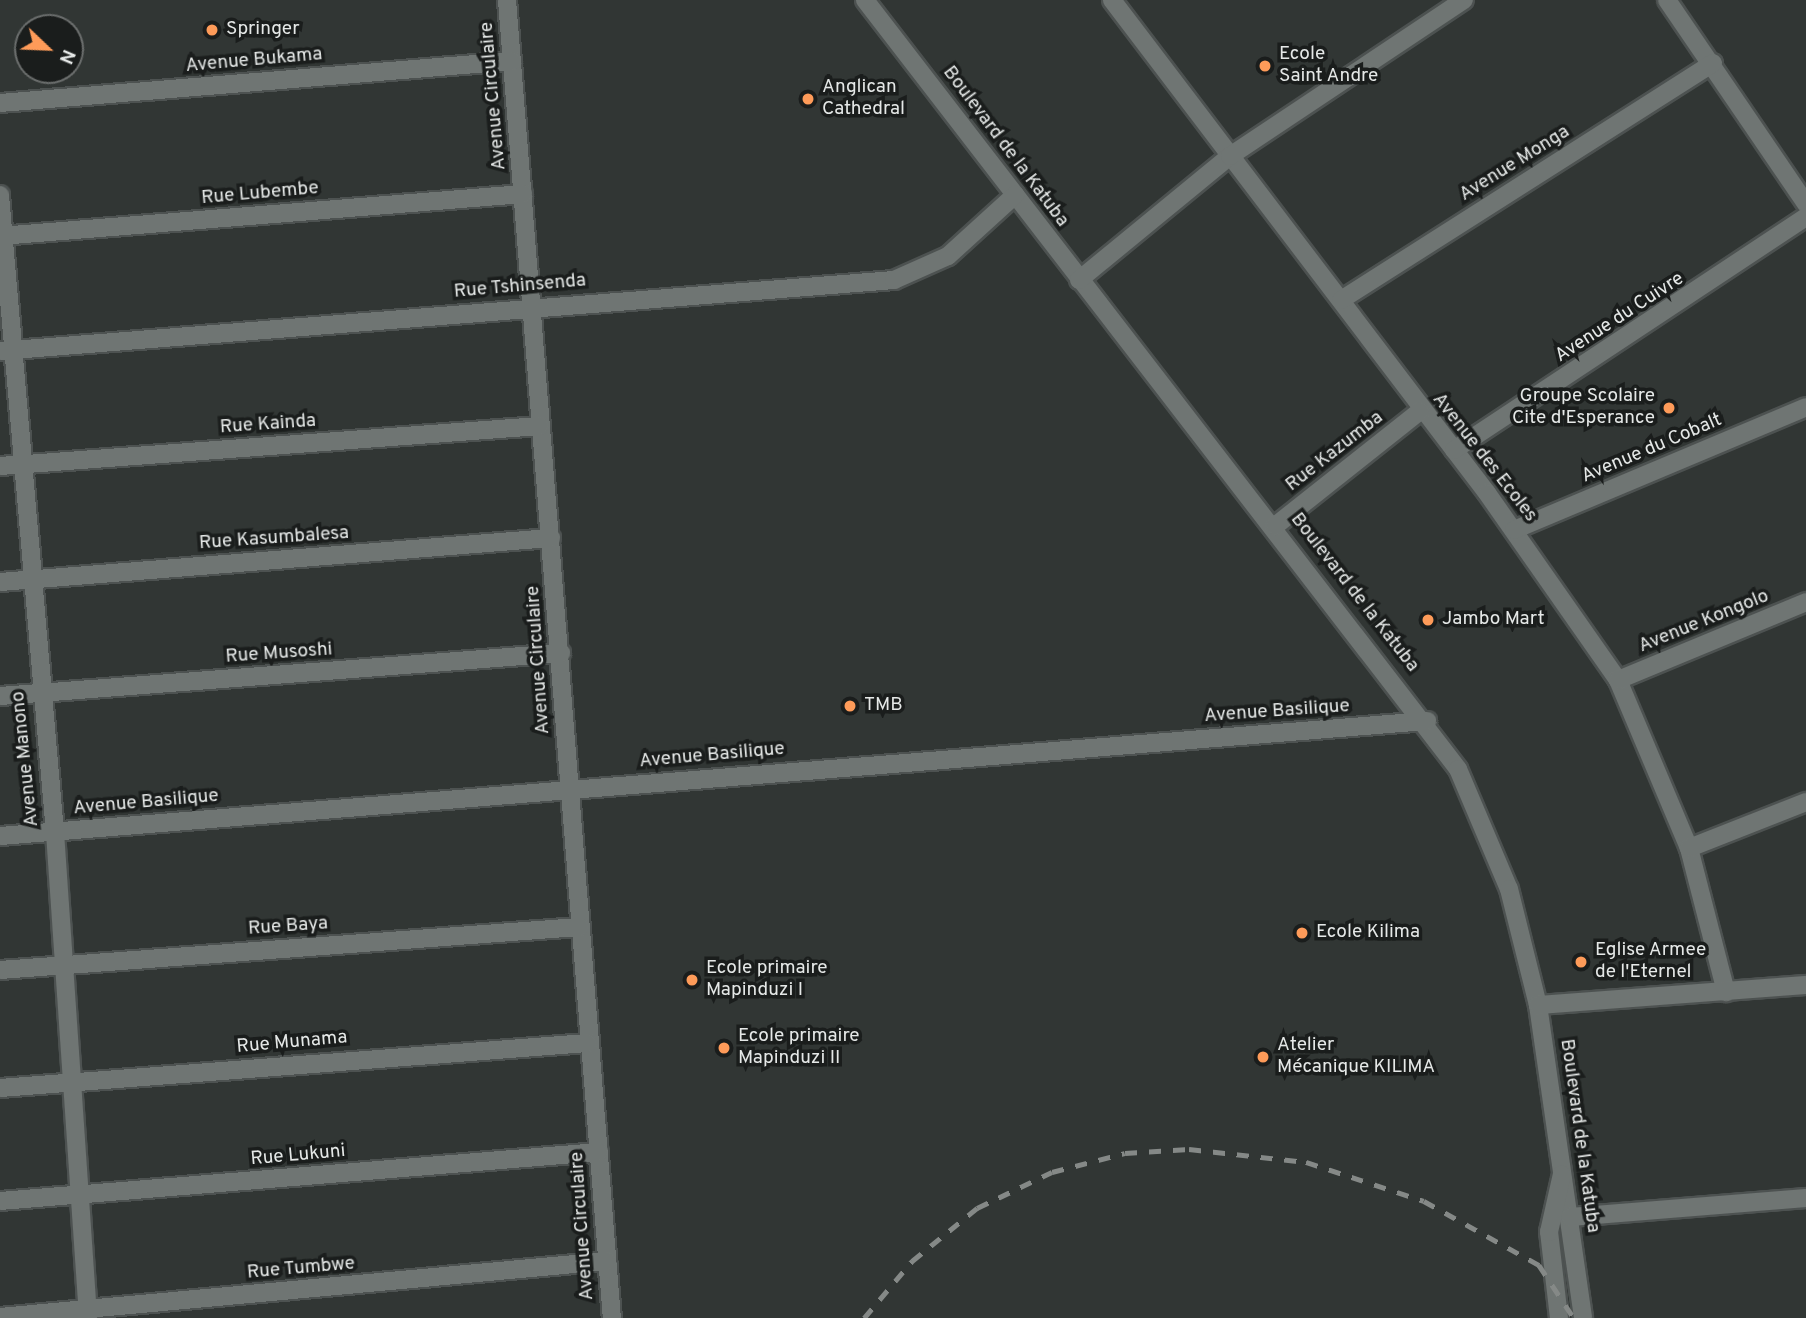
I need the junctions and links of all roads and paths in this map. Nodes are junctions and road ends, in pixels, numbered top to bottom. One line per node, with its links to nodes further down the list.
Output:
1 (507, 0): 6 (street, Avenue Circulaire)
2 (865, 0): 12 (street, Boulevard de la Katuba)
3 (1464, 0): 9 (street)
4 (1667, 0): 7 (street)
5 (1118, 2): 9 (street, Avenue des Ecoles)
6 (512, 61): 8 (street, Avenue Bukama); 10 (street, Avenue Circulaire)
7 (1713, 63): 13 (street); 17 (street, Avenue Monga)
8 (0, 103)
9 (1230, 156): 16 (street); 17 (street, Avenue des Ecoles)
10 (523, 194): 15 (street, Rue Lubembe); 18 (street, Avenue Circulaire)
11 (0, 195): 15 (street, Avenue Manono)
12 (1015, 195): 16 (street, Boulevard de la Katuba); 18 (street, Rue Tshinsenda)
13 (1806, 204)
14 (1806, 216): 23 (street, Avenue du Cuivre)
15 (2, 236): 19 (street, Avenue Manono)
16 (1079, 280): 26 (street, Boulevard de la Katuba)
17 (1340, 300): 21 (street, Avenue des Ecoles)
18 (530, 307): 19 (street, Rue Tshinsenda); 22 (street, Avenue Circulaire)
19 (7, 350): 24 (street, Avenue Manono)
20 (1806, 407): 27 (street, Avenue du Cobalt)
21 (1420, 411): 23 (street, Avenue des Ecoles); 26 (street, Rue Kazumba)
22 (540, 426): 24 (street, Rue Kainda); 28 (street, Avenue Circulaire)
23 (1454, 450): 27 (street, Avenue des Ecoles)
24 (23, 464): 25 (street, Rue Kainda); 29 (street, Avenue Manono)
25 (0, 466)
26 (1275, 526): 36 (street, Boulevard de la Katuba)
27 (1514, 530): 33 (street, Avenue des Ecoles)
28 (551, 538): 29 (street, Rue Kasumbalesa); 32 (street, Avenue Circulaire)
29 (33, 579): 30 (street, Rue Kasumbalesa); 34 (street, Avenue Manono)
30 (0, 582)
31 (1806, 602): 33 (street, Avenue Kongolo)
32 (561, 653): 34 (street, Rue Musoshi); 37 (street, Avenue Circulaire)
33 (1618, 680): 41 (street, Avenue des Ecoles)
34 (39, 694): 35 (street, Rue Musoshi); 39 (street, Avenue Manono)
35 (0, 696)
36 (1427, 721): 37 (street, Avenue Basilique); 47 (street, Boulevard de la Katuba)
37 (567, 789): 39 (street, Avenue Basilique); 42 (street, Avenue Circulaire)
38 (1806, 802): 41 (street)
39 (55, 832): 40 (street, Avenue Basilique); 43 (street, Avenue Manono)
40 (0, 836)
41 (1689, 848): 46 (street, Avenue des Ecoles)
42 (579, 927): 43 (street, Rue Baya); 48 (street, Avenue Circulaire)
43 (61, 965): 44 (street, Rue Baya); 49 (street, Avenue Manono)
44 (0, 970)
45 (1806, 985): 46 (street)
46 (1726, 992): 47 (street)
47 (1538, 1005): 52 (street, Boulevard de la Katuba)
48 (587, 1043): 49 (street, Rue Munama); 51 (street, Avenue Circulaire)
49 (70, 1083): 50 (street, Rue Munama); 53 (street, Avenue Manono)
50 (0, 1088)
51 (599, 1152): 53 (street, Rue Lukuni); 57 (street, Avenue Circulaire)
52 (1564, 1167): 56 (street, Boulevard de la Katuba); 61 (street)
53 (79, 1195): 55 (street, Rue Lukuni); 58 (street, Avenue Manono)
54 (1806, 1198): 56 (street)
55 (0, 1202)
56 (1570, 1217): 62 (street, Boulevard de la Katuba)
57 (607, 1261): 58 (street, Rue Tumbwe); 60 (street, Avenue Circulaire)
58 (88, 1314): 59 (street, Rue Tumbwe)
59 (0, 1317)
60 (611, 1318)
61 (1559, 1318)
62 (1583, 1318)

